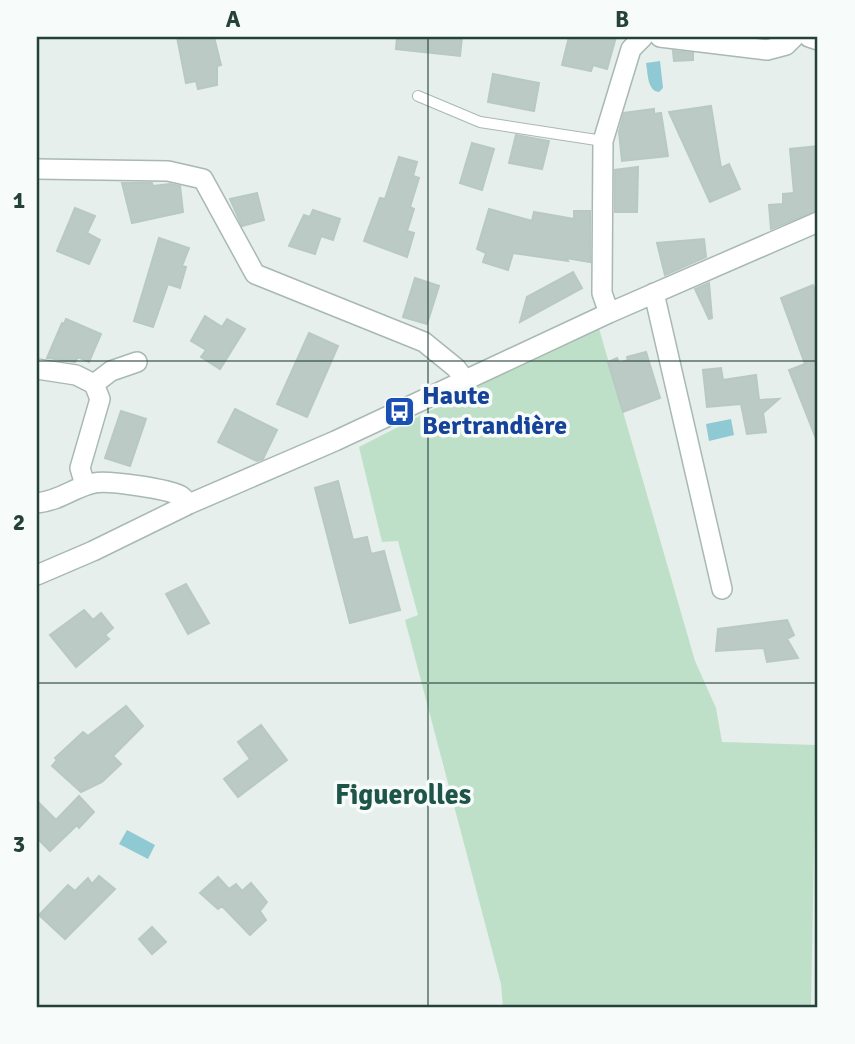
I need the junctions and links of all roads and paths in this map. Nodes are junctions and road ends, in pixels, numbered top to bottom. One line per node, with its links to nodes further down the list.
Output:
1 (643, 37): 7 (street)
2 (660, 37): 3 (street)
3 (794, 37)
4 (809, 37): 5 (street)
5 (818, 40)
6 (418, 96): 7 (lane)
7 (603, 141): 11 (street)
8 (37, 169): 14 (street)
9 (818, 222): 10 (street)
10 (654, 293): 11 (street); 20 (street)
11 (608, 313): 14 (street)
12 (137, 362): 15 (street)
13 (37, 369): 15 (street)
14 (465, 380): 18 (street)
15 (94, 384): 16 (street)
16 (85, 485): 17 (street); 18 (street)
17 (37, 503)
18 (189, 504): 19 (street)
19 (37, 575)
20 (722, 589)

